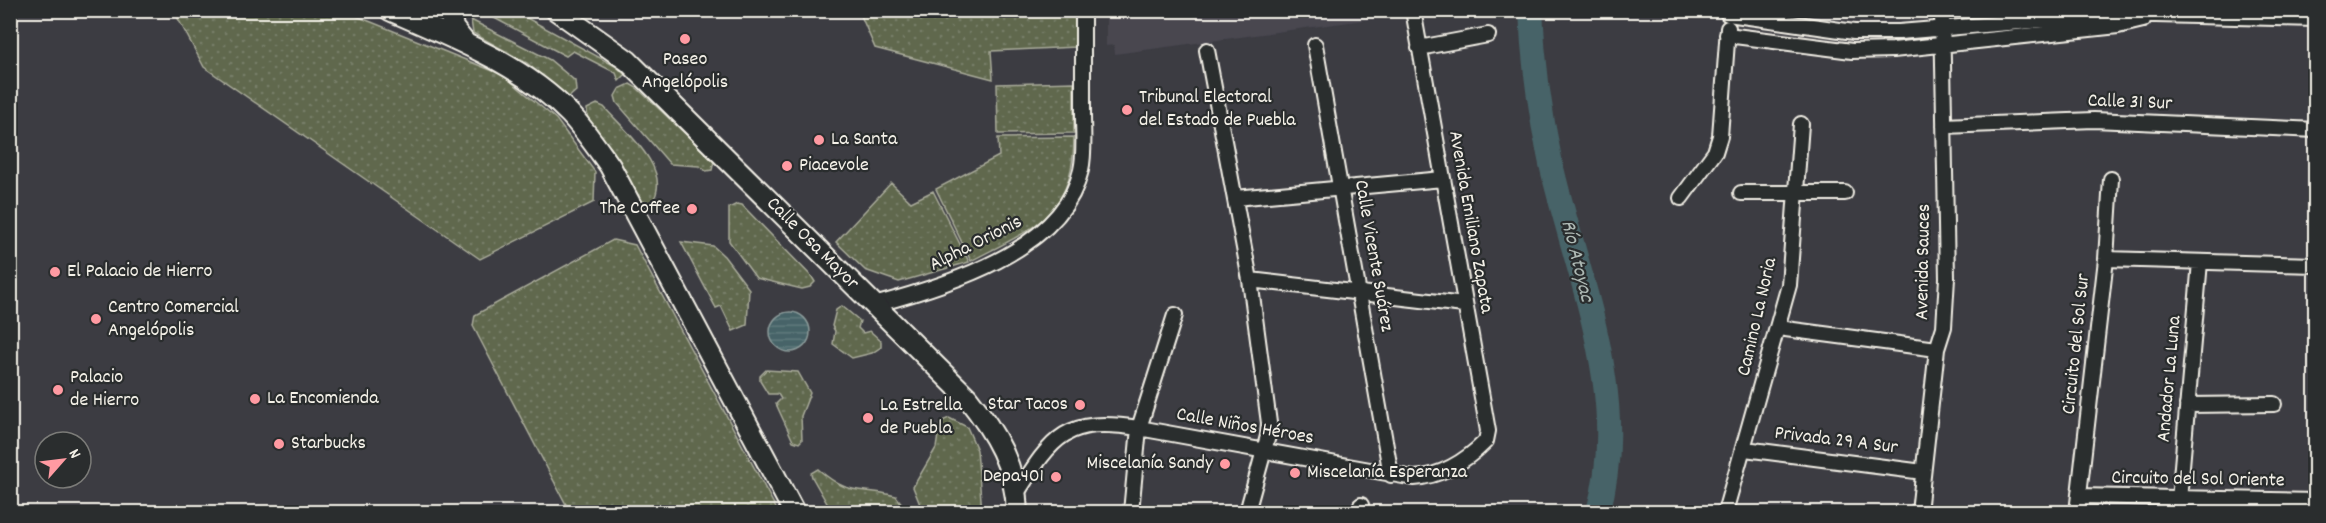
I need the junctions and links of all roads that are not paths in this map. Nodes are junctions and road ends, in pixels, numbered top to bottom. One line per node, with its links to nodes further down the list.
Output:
1 (390, 10): 13 (street)
2 (450, 10): 13 (street)
3 (556, 10): 34 (street, Calle Osa Mayor)
4 (1083, 10): 34 (street, Alpha Orionis)
5 (1413, 10): 16 (street, Avenida Emiliano Zapata)
6 (1942, 10): 10 (street, Avenida Sauces)
7 (1728, 12): 10 (street); 12 (street)
8 (2160, 16): 9 (street); 10 (street); 15 (street)
9 (2316, 19)
10 (1942, 27): 15 (street, Avenida Sauces)
11 (1488, 34): 16 (street)
12 (1727, 35): 15 (street); 28 (street)
13 (466, 44): 51 (street)
14 (1315, 45): 23 (street, Calle Vicente Suárez)
15 (1942, 46): 19 (street, Avenida Sauces)
16 (1419, 48): 21 (street, Avenida Emiliano Zapata)
17 (1207, 50): 27 (street)
18 (1801, 124): 26 (street, Camino La Noria)
19 (1944, 126): 20 (street, Calle 31 Sur); 38 (street, Avenida Sauces)
20 (2316, 130)
21 (1443, 179): 23 (street); 35 (street, Avenida Emiliano Zapata)
22 (2111, 179): 29 (street, Circuito del Sol Sur)
23 (1341, 189): 27 (street); 33 (street, Calle Vicente Suárez)
24 (1845, 193): 26 (street)
25 (1741, 194): 26 (street)
26 (1796, 194): 37 (street, Camino La Noria)
27 (1235, 198): 32 (street)
28 (1681, 198)
29 (2106, 259): 30 (street); 47 (street, Circuito del Sol Sur)
30 (2200, 262): 31 (street); 40 (street, Andador La Luna)
31 (2316, 265)
32 (1250, 279): 33 (street); 44 (street)
33 (1360, 294): 35 (street); 46 (street, Calle Vicente Suárez)
34 (874, 305): 50 (street, Calle Osa Mayor)
35 (1464, 305): 42 (street, Avenida Emiliano Zapata)
36 (1175, 315): 41 (street)
37 (1778, 328): 38 (street); 43 (street, Camino La Noria)
38 (1937, 349): 45 (street, Avenida Sauces)
39 (2274, 404): 40 (street)
40 (2187, 405): 48 (street, Andador La Luna)
41 (1139, 428): 44 (street, Calle Niños Héroes); 50 (street, Calle Niños Héroes); 52 (street)
42 (1486, 441): 46 (street, Calle Niños Héroes)
43 (1745, 449): 45 (street, Privada 29 A Sur); 54 (street, Camino La Noria)
44 (1264, 450): 46 (street, Calle Niños Héroes); 53 (street)
45 (1923, 472): 55 (street, Avenida Sauces)
46 (1391, 475)
47 (2079, 496): 48 (street, Circuito del Sol Oriente); 56 (street, Circuito del Sol Sur)
48 (2179, 500): 49 (street, Circuito del Sol Oriente)
49 (2316, 501)
50 (1017, 503)
51 (794, 513)
52 (1131, 513)
53 (1247, 513)
54 (1725, 513)
55 (1919, 513)
56 (2077, 513)

